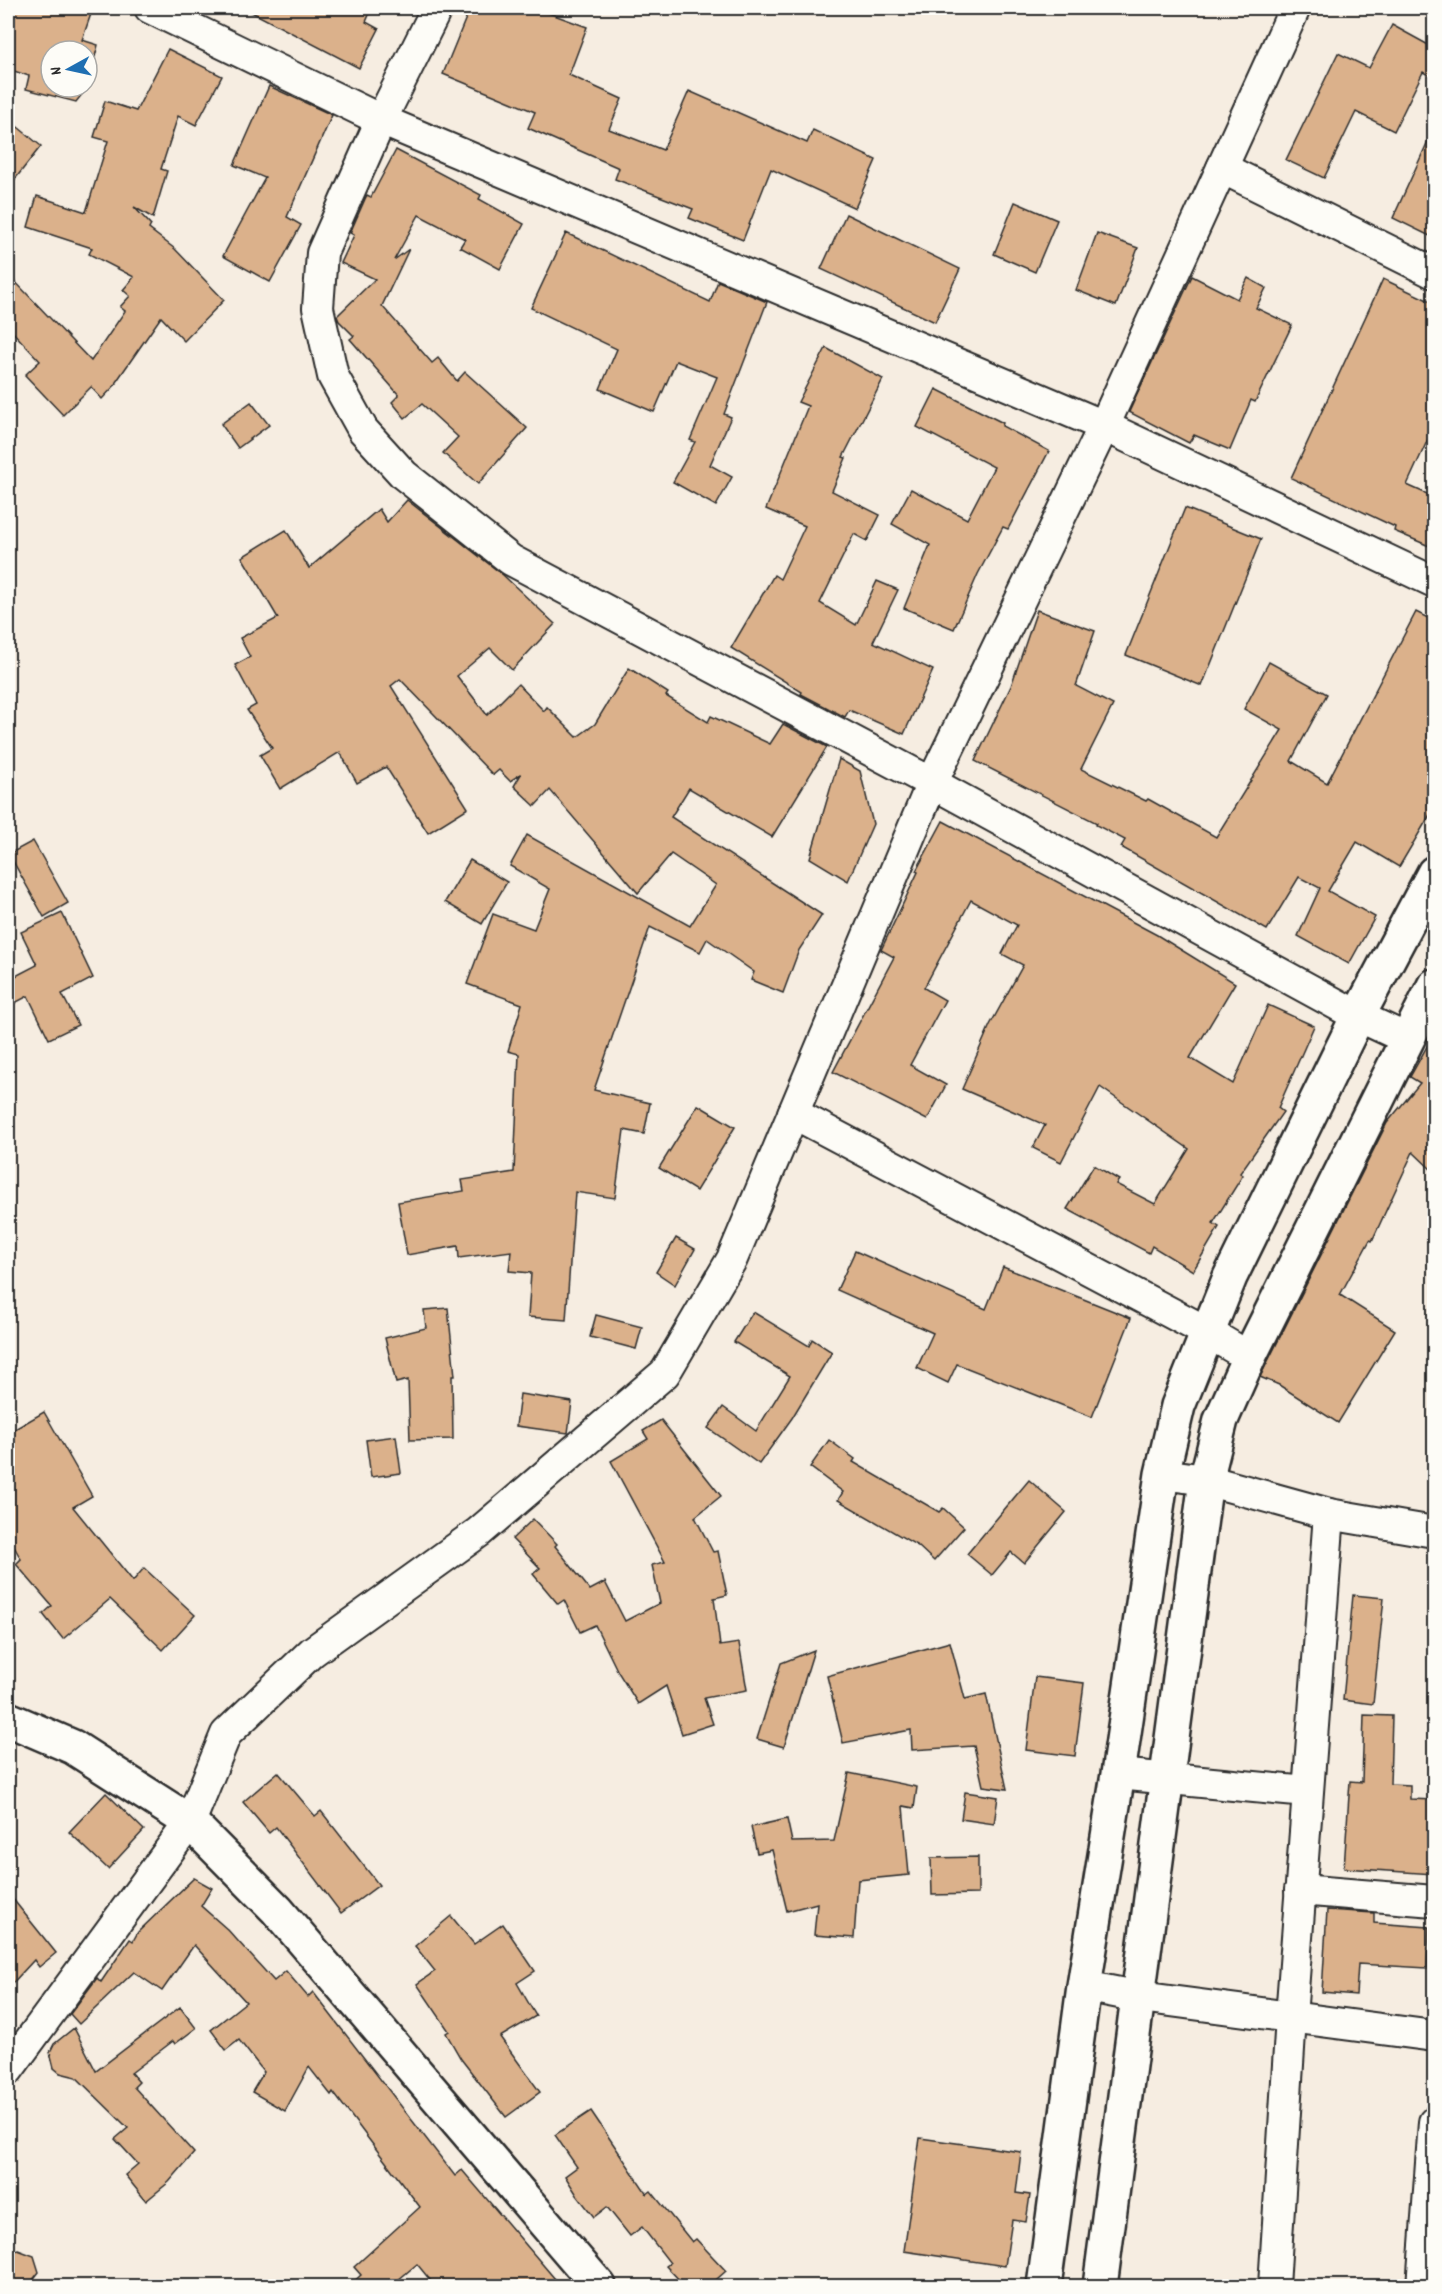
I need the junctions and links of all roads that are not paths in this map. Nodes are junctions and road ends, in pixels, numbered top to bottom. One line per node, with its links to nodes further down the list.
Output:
1 (150, 8): 4 (street)
2 (437, 8): 4 (street)
3 (1295, 8): 5 (street)
4 (381, 120): 7 (street); 9 (street)
5 (1222, 168): 6 (street); 7 (street)
6 (1434, 273)
7 (1104, 426): 8 (street); 9 (street)
8 (1434, 582)
9 (932, 783): 12 (street); 14 (street)
10 (1434, 873): 12 (main road)
11 (1434, 986): 13 (main road)
12 (1358, 1016): 13 (street); 15 (main road)
13 (1407, 1039): 16 (main road)
14 (793, 1113): 15 (street); 25 (street)
15 (1207, 1332): 16 (street); 17 (main road)
16 (1249, 1357): 18 (main road)
17 (1162, 1474): 18 (street); 22 (main road)
18 (1206, 1480): 19 (street); 23 (main road)
19 (1329, 1514): 20 (street); 24 (street)
20 (1434, 1532)
21 (8, 1719): 25 (main road)
22 (1118, 1774): 23 (street); 28 (main road)
23 (1166, 1778): 24 (street); 29 (main road)
24 (1307, 1792): 26 (street)
25 (190, 1822): 32 (street); 34 (main road)
26 (1300, 1890): 27 (street); 30 (street)
27 (1434, 1901)
28 (1084, 1986): 29 (street); 35 (main road)
29 (1140, 1997): 30 (street); 36 (main road)
30 (1291, 2017): 31 (street); 37 (street)
31 (1434, 2036)
32 (8, 2070)
33 (1434, 2122): 38 (street)
34 (599, 2286)
35 (1044, 2286)
36 (1100, 2286)
37 (1274, 2286)
38 (1422, 2286)

